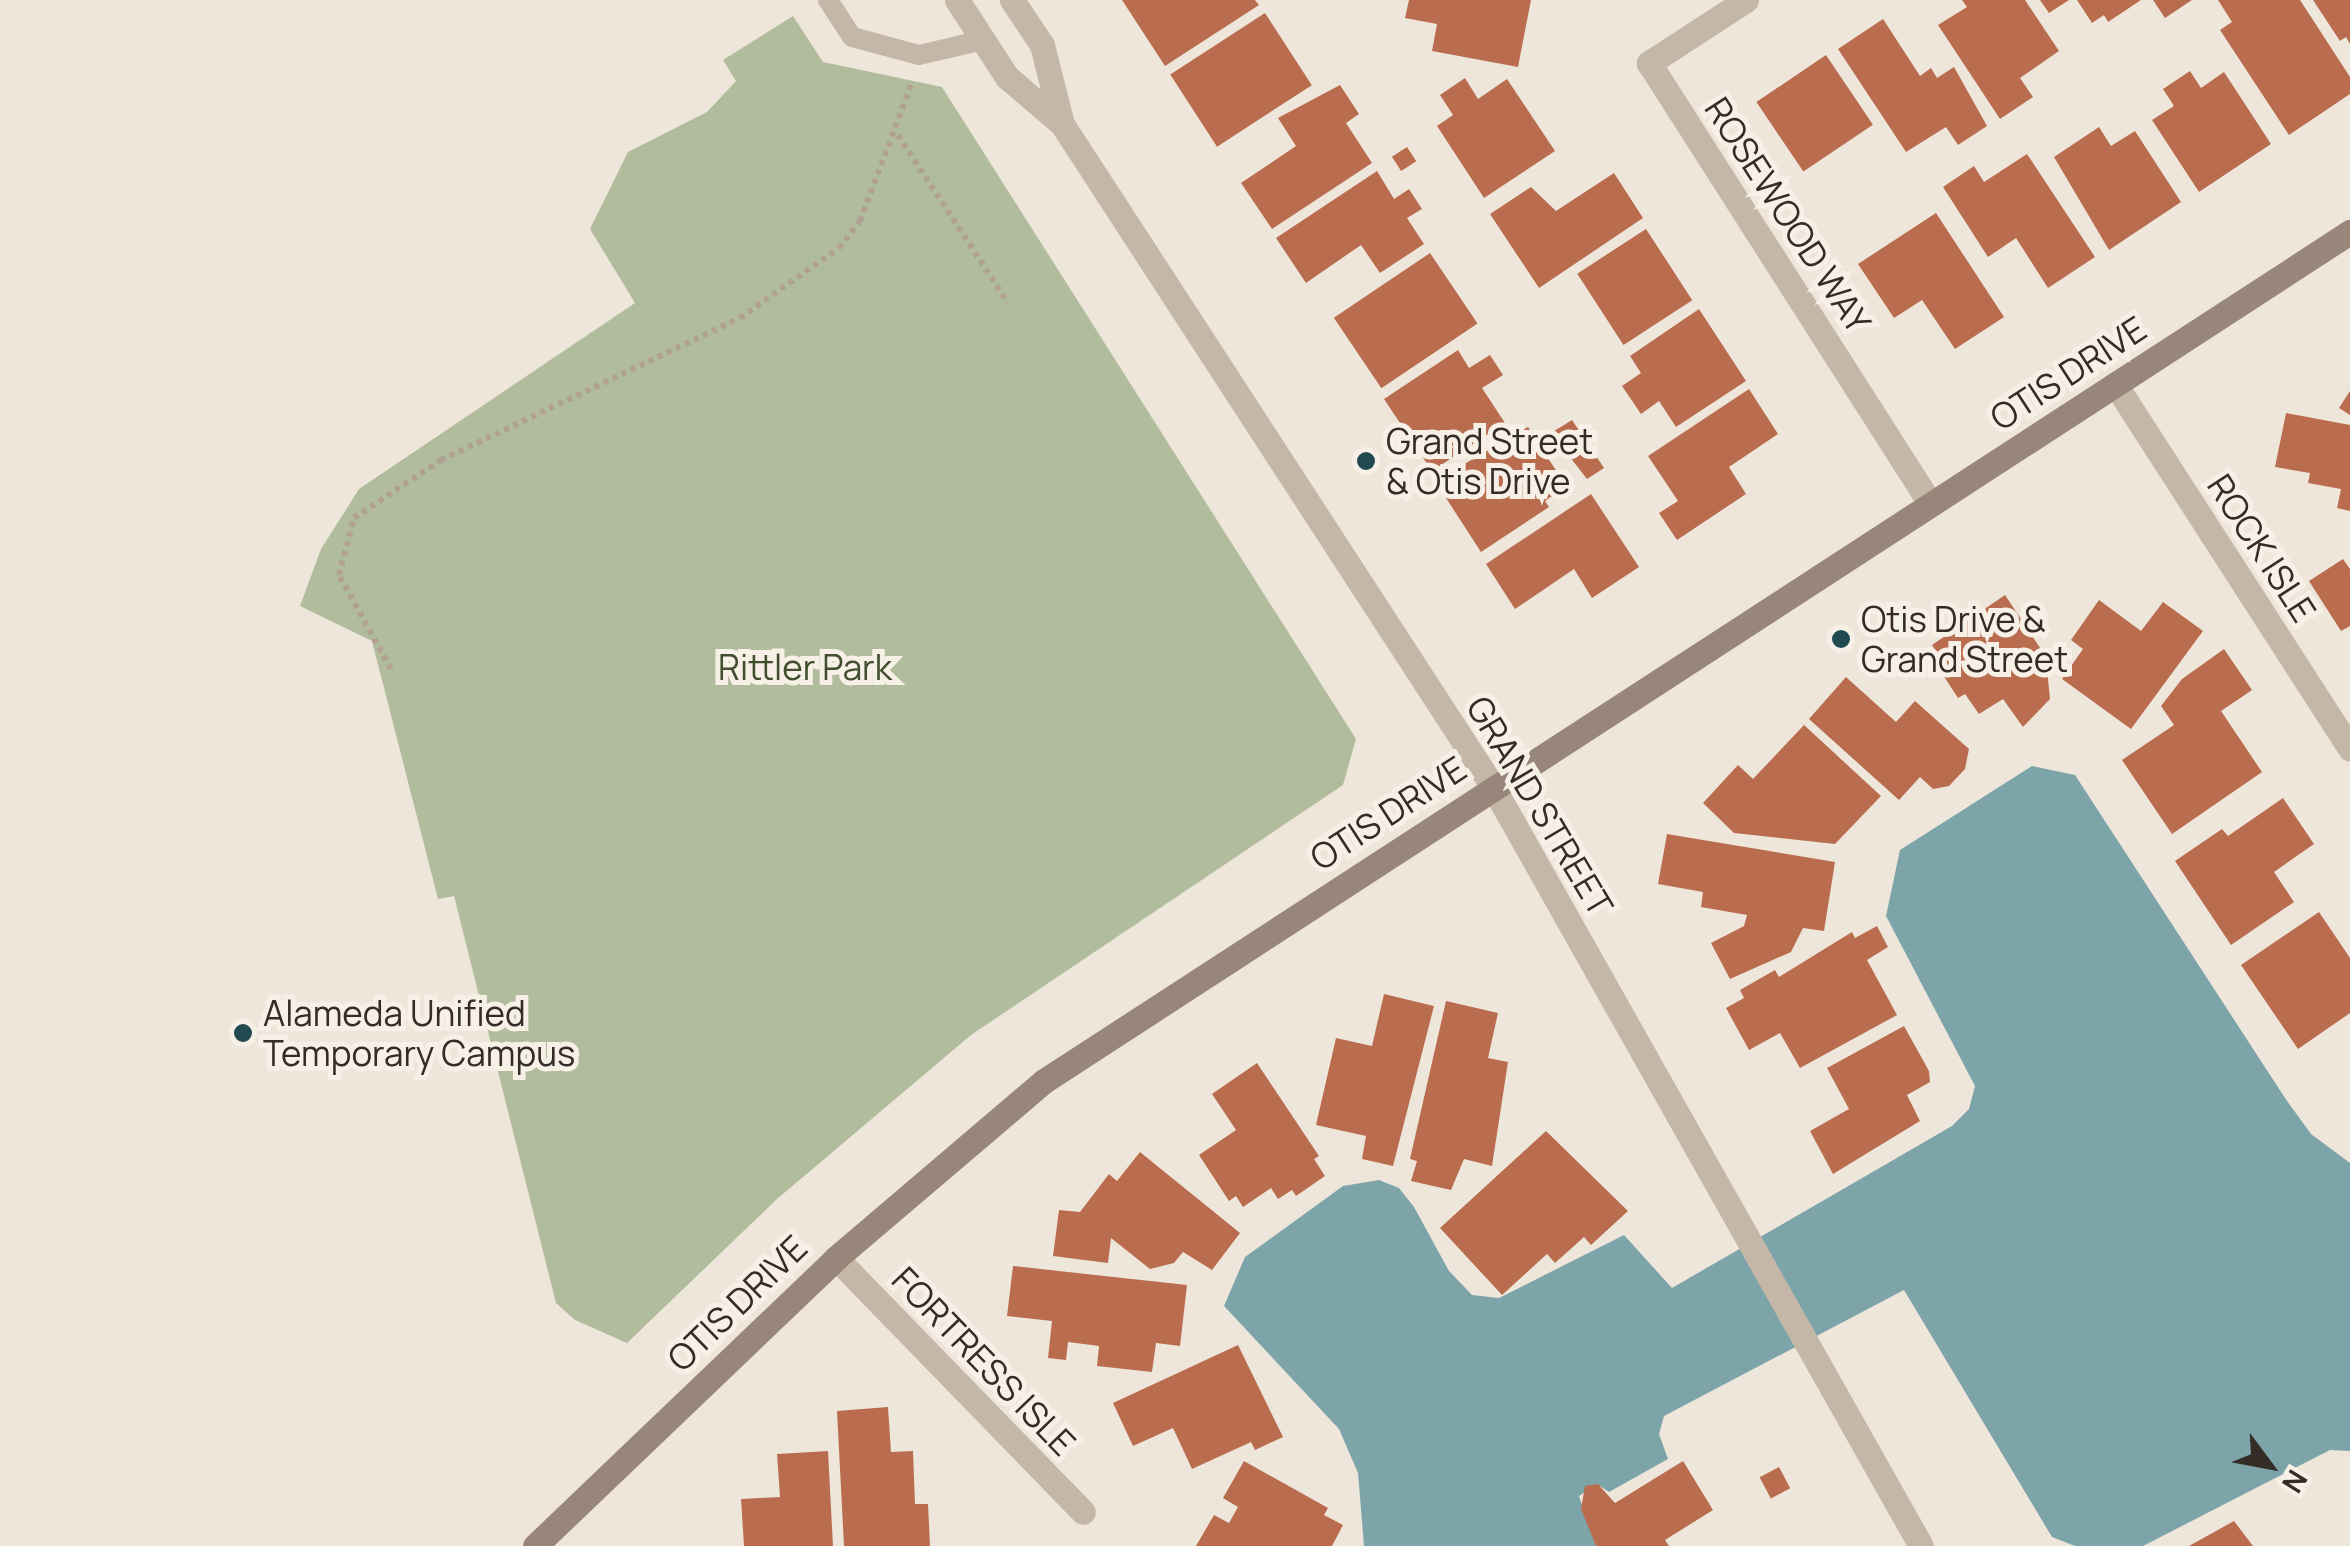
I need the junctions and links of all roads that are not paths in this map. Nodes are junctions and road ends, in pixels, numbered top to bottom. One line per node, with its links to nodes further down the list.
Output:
1 (828, 0): 5 (lane)
2 (957, 0): 5 (street, GRAND STREET)
3 (1012, 0): 6 (street, GRAND STREET)
4 (1746, 0): 9 (street, ROSEWOOD WAY)
5 (983, 40): 6 (street, GRAND STREET)
6 (1062, 124): 11 (street, GRAND STREET)
7 (2350, 232): 8 (main road, OTIS DRIVE)
8 (2115, 384): 9 (main road, OTIS DRIVE); 10 (street, ROCK ISLE)
9 (1930, 502): 11 (main road, OTIS DRIVE)
10 (2350, 750)
11 (1494, 786): 12 (main road, OTIS DRIVE); 15 (street, GRAND STREET)
12 (836, 1258): 13 (street, FORTRESS ISLE); 14 (main road, OTIS DRIVE)
13 (1083, 1512)
14 (535, 1546)
15 (1921, 1546)

